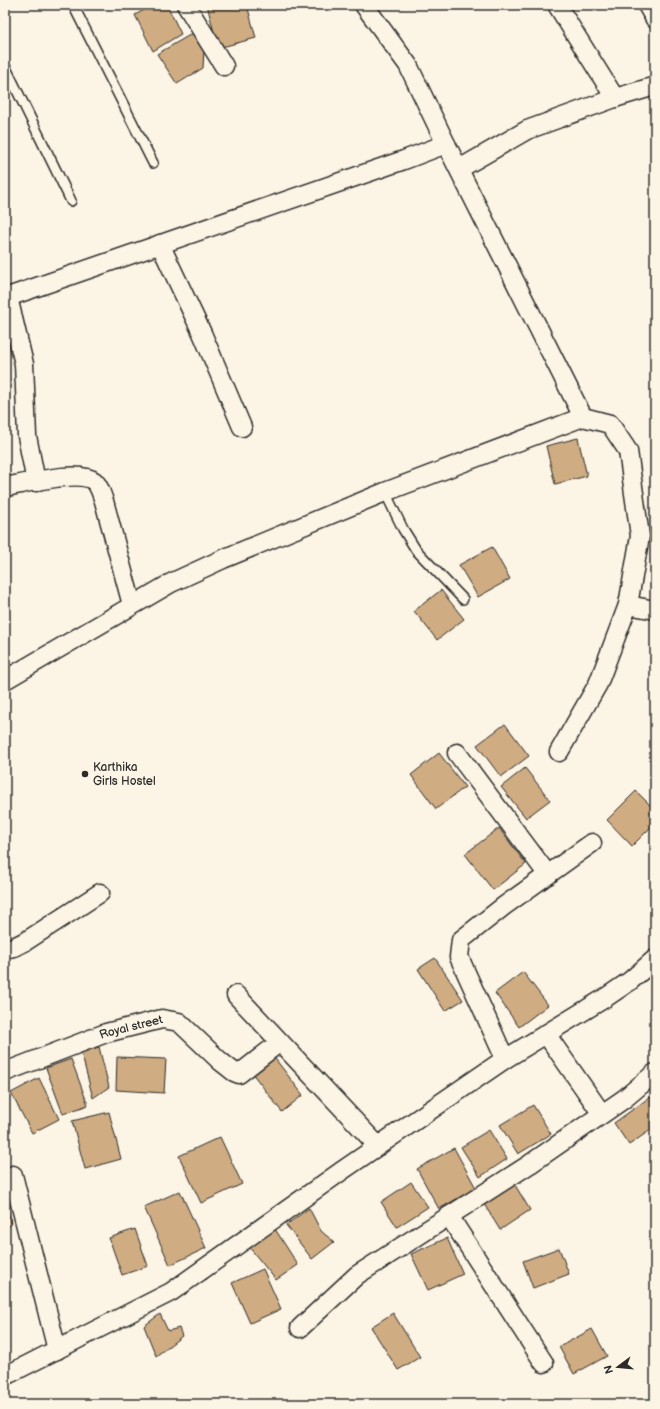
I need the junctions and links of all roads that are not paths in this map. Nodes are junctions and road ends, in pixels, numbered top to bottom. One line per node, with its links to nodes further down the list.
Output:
1 (73, 5): 12 (lane)
2 (186, 5): 8 (street)
3 (364, 5): 11 (street)
4 (557, 5): 10 (street)
5 (647, 5): 6 (street)
6 (655, 19)
7 (5, 66): 14 (lane)
8 (224, 66)
9 (655, 86): 10 (street)
10 (615, 98): 13 (street)
11 (446, 144): 13 (street); 15 (street)
12 (153, 163)
13 (459, 169): 17 (street)
14 (71, 201)
15 (160, 244): 16 (street); 18 (street)
16 (6, 297): 19 (street)
17 (583, 416): 21 (street); 24 (street)
18 (242, 428)
19 (36, 482): 20 (street); 23 (street)
20 (5, 488)
21 (385, 492): 22 (lane); 23 (street)
22 (463, 600)
23 (132, 605): 26 (street)
24 (628, 605): 25 (street); 27 (street)
25 (655, 610)
26 (5, 680)
27 (559, 752)
28 (457, 753): 30 (street)
29 (592, 843): 30 (street)
30 (548, 875): 37 (street)
31 (100, 893): 32 (street)
32 (5, 949)
33 (655, 959): 35 (street)
34 (236, 995): 36 (street)
35 (546, 1034): 37 (street); 40 (street)
36 (280, 1042): 38 (street, Royal street); 41 (street)
37 (505, 1059): 41 (street)
38 (5, 1072)
39 (655, 1072): 40 (street)
40 (602, 1114): 43 (street)
41 (378, 1146): 45 (street)
42 (13, 1175): 45 (street)
43 (449, 1216): 44 (street); 46 (street)
44 (300, 1328)
45 (57, 1350): 47 (street)
46 (544, 1363)
47 (5, 1376)

